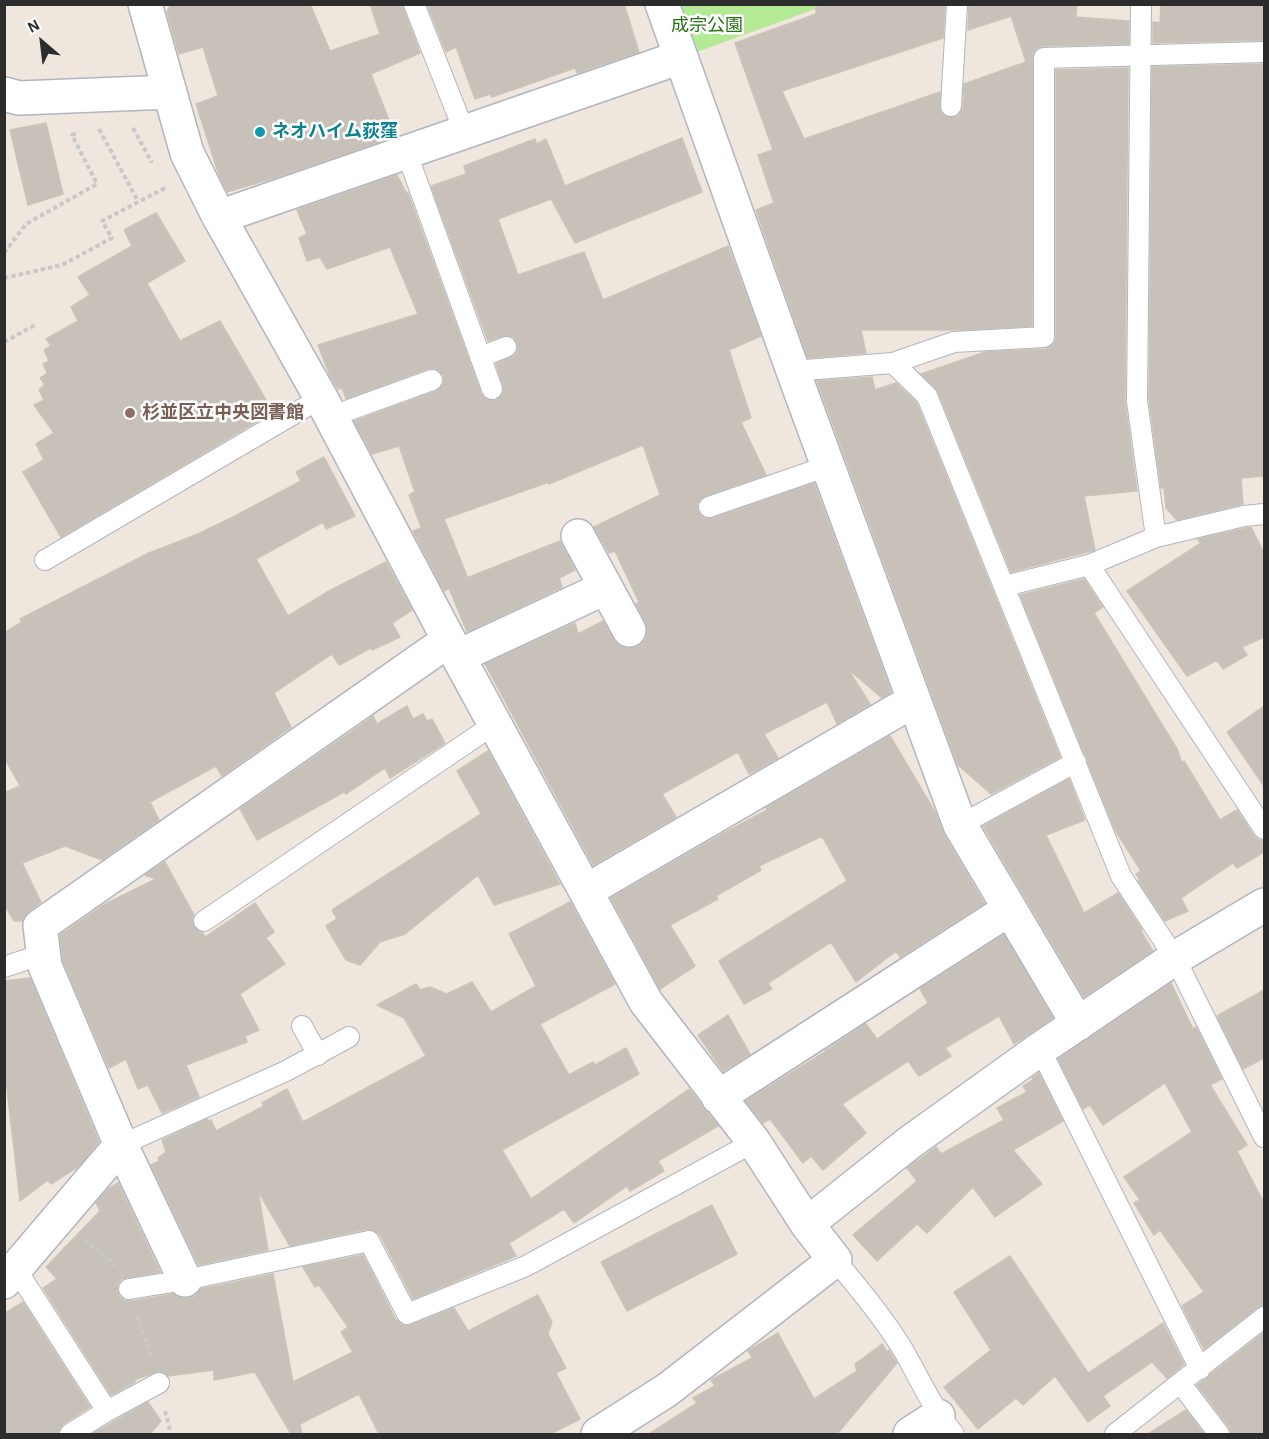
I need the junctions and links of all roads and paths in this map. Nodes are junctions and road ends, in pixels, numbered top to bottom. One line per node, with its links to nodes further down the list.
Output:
1 (146, 4): 9 (street)
2 (662, 4): 8 (street)
3 (957, 4): 12 (lane)
4 (1141, 4): 7 (lane)
5 (415, 5): 14 (lane)
6 (1264, 52): 7 (lane)
7 (1139, 56): 25 (lane); 34 (lane)
8 (681, 57): 14 (street); 26 (street)
9 (170, 92): 11 (street); 18 (street)
10 (4, 94): 11 (street)
11 (126, 94): 17 (path)
12 (951, 105)
13 (88, 127): 19 (path)
14 (464, 131): 15 (street)
15 (406, 151): 18 (street); 24 (lane)
16 (165, 188): 17 (path)
17 (138, 201): 20 (path)
18 (219, 217): 29 (street)
19 (4, 253)
20 (4, 278)
21 (37, 324): 22 (path)
22 (4, 342)
23 (506, 347): 24 (lane)
24 (480, 357): 28 (lane)
25 (893, 363): 26 (lane); 37 (lane)
26 (793, 371): 30 (street)
27 (432, 380): 29 (lane)
28 (492, 389)
29 (326, 407): 35 (lane); 40 (street)
30 (828, 466): 31 (lane); 41 (street)
31 (708, 507)
32 (1264, 514): 34 (lane)
33 (578, 536): 38 (street)
34 (1156, 537): 36 (lane)
35 (45, 560)
36 (1089, 565): 37 (lane); 45 (lane)
37 (1005, 586): 43 (lane)
38 (605, 588): 39 (street); 40 (street)
39 (629, 630)
40 (454, 648): 42 (street); 50 (street)
41 (913, 701): 44 (street); 46 (street)
42 (496, 723): 46 (street); 49 (lane)
43 (1076, 762): 44 (lane); 51 (lane)
44 (960, 825): 48 (street)
45 (1264, 830)
46 (586, 891): 58 (street)
47 (1264, 905): 51 (street)
48 (1008, 910): 53 (street); 58 (street)
49 (204, 921)
50 (43, 954): 52 (lane); 61 (street)
51 (1175, 958): 53 (street); 59 (lane)
52 (4, 968)
53 (1078, 1024): 56 (street)
54 (302, 1026): 57 (lane)
55 (349, 1037): 57 (lane)
56 (1040, 1049): 62 (street); 68 (lane)
57 (318, 1055): 61 (lane)
58 (718, 1097): 60 (street)
59 (1264, 1137)
60 (754, 1142): 62 (street); 65 (lane)
61 (120, 1145): 64 (street); 65 (street)
62 (807, 1224): 63 (street)
63 (835, 1260): 72 (lane); 74 (street)
64 (10, 1276): 71 (lane)
65 (185, 1280): 66 (lane)
66 (129, 1289)
67 (1264, 1317): 68 (lane)
68 (1200, 1369): 70 (lane)
69 (159, 1383): 71 (lane)
70 (1181, 1384): 76 (lane); 77 (lane)
71 (106, 1412): 73 (lane)
72 (946, 1425): 75 (street)
73 (70, 1434)
74 (598, 1434)
75 (910, 1434)
76 (1115, 1434)
77 (1219, 1434)

